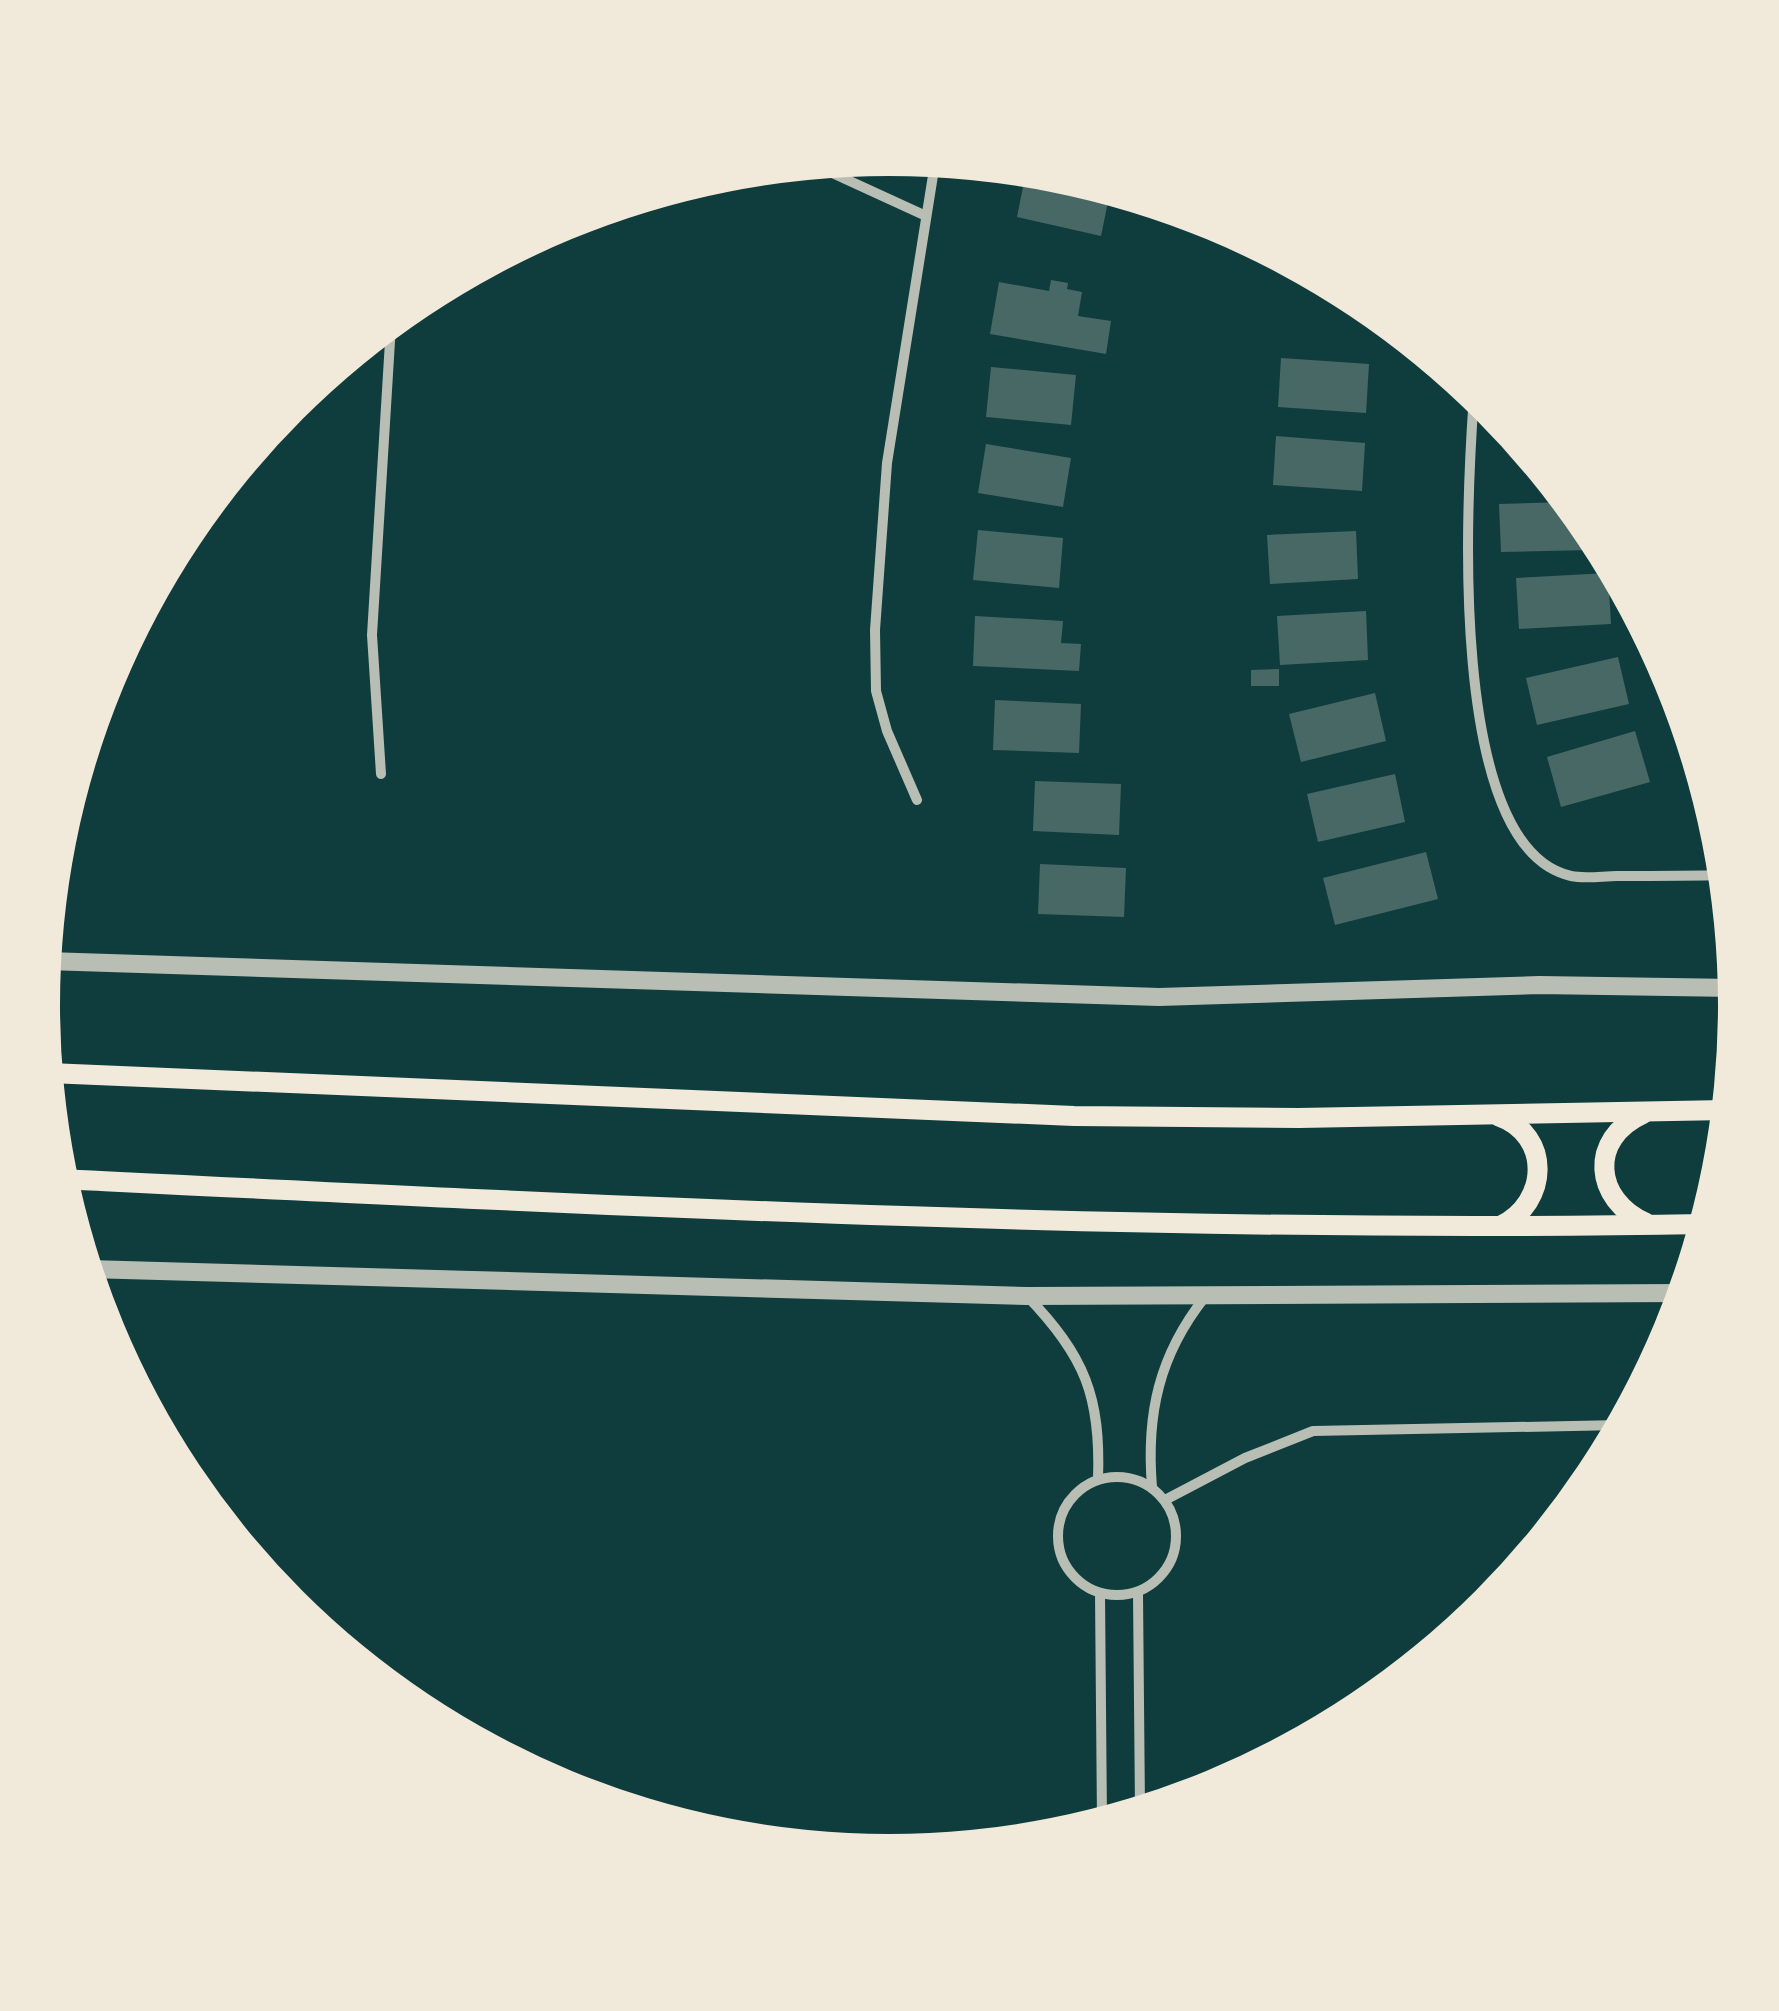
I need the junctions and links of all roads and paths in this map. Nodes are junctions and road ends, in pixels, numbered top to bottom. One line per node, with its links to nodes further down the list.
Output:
1 (842, 178): 3 (street)
2 (933, 178): 3 (street)
3 (926, 216): 7 (street)
4 (390, 344): 6 (street)
5 (1473, 416): 8 (street)
6 (381, 774)
7 (917, 800)
8 (1708, 876)
9 (62, 961): 10 (street)
10 (1718, 988)
11 (63, 1074): 14 (main road)
12 (1712, 1110): 13 (main road)
13 (1649, 1111): 14 (main road); 17 (main road)
14 (1493, 1114): 18 (main road)
15 (79, 1179): 18 (main road)
16 (1690, 1224): 17 (main road)
17 (1650, 1225): 18 (main road)
18 (1498, 1227)
19 (103, 1269): 21 (street)
20 (1667, 1293): 22 (street)
21 (1027, 1296): 22 (street); 24 (street)
22 (1205, 1297): 25 (street)
23 (1605, 1424): 26 (street)
24 (1098, 1479): 25 (street); 27 (street)
25 (1152, 1487): 26 (street)
26 (1165, 1500): 28 (street)
27 (1100, 1593): 28 (street); 30 (street)
28 (1138, 1593): 29 (street)
29 (1140, 1796)
30 (1102, 1807)

